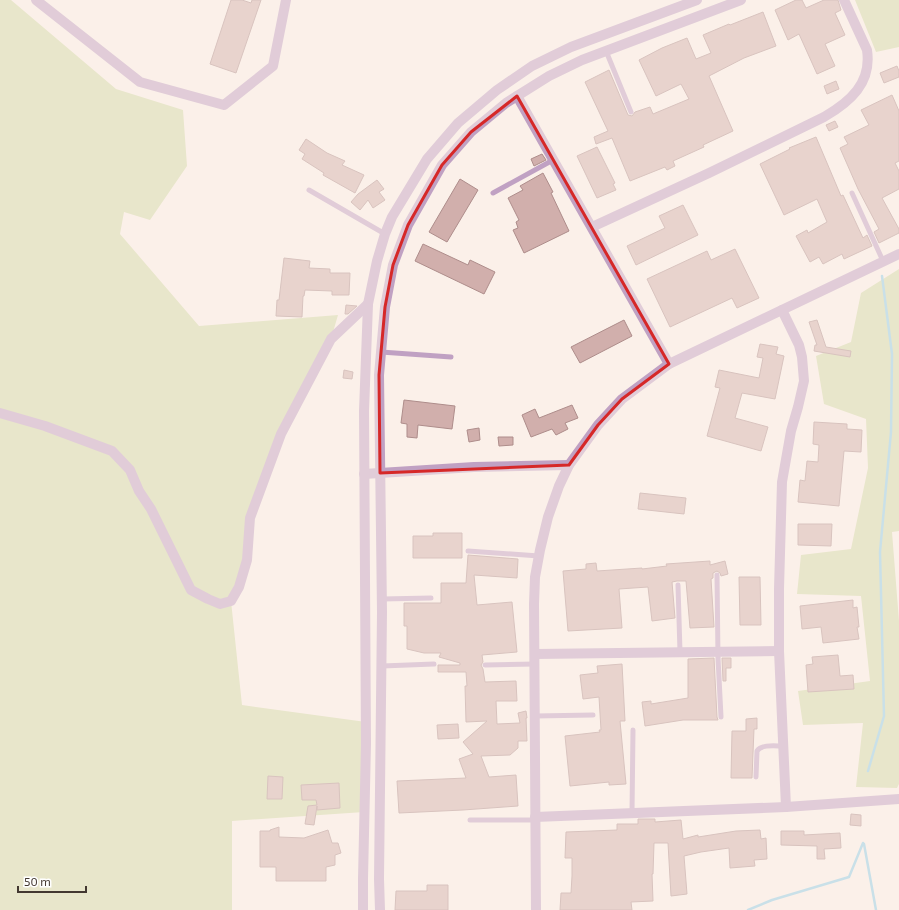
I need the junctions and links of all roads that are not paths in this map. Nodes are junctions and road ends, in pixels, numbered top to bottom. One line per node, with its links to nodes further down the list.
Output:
1 (36, 0): 2 (street)
2 (286, 0)
3 (697, 0): 14 (street)
4 (741, 0): 6 (street)
5 (844, 0): 13 (street)
6 (606, 51): 7 (street); 8 (lane)
7 (517, 96): 9 (street); 19 (street)
8 (632, 112)
9 (553, 160): 12 (lane); 13 (street)
10 (309, 190): 14 (lane)
11 (852, 193): 16 (lane)
12 (493, 194)
13 (592, 227): 21 (street)
14 (385, 234): 17 (street)
15 (899, 254): 16 (street)
16 (883, 261): 18 (street)
17 (368, 304): 22 (street); 25 (street)
18 (782, 310): 21 (street); 32 (street)
19 (381, 352): 20 (lane); 24 (street)
20 (451, 357)
21 (669, 364): 23 (street)
22 (0, 413)
23 (569, 465): 24 (street); 27 (street)
24 (380, 472): 25 (street); 31 (street)
25 (364, 474): 50 (street)
26 (468, 551): 27 (lane)
27 (539, 556): 35 (street)
28 (716, 575): 34 (lane)
29 (678, 585): 33 (lane)
30 (431, 598): 31 (lane)
31 (382, 599): 38 (street)
32 (780, 651): 34 (street); 43 (street)
33 (680, 652): 34 (street); 35 (street)
34 (718, 652): 41 (lane)
35 (536, 659): 37 (lane); 40 (street)
36 (434, 664): 38 (lane)
37 (485, 665)
38 (382, 666): 51 (street)
39 (593, 715): 40 (lane)
40 (535, 716): 48 (street)
41 (721, 718)
42 (633, 730): 47 (lane)
43 (783, 746): 44 (lane); 46 (street)
44 (756, 777)
45 (899, 799): 46 (street)
46 (786, 807): 47 (street)
47 (632, 813): 48 (street)
48 (535, 818): 49 (lane); 52 (street)
49 (470, 820)
50 (364, 910)
51 (380, 910)
52 (536, 910)

